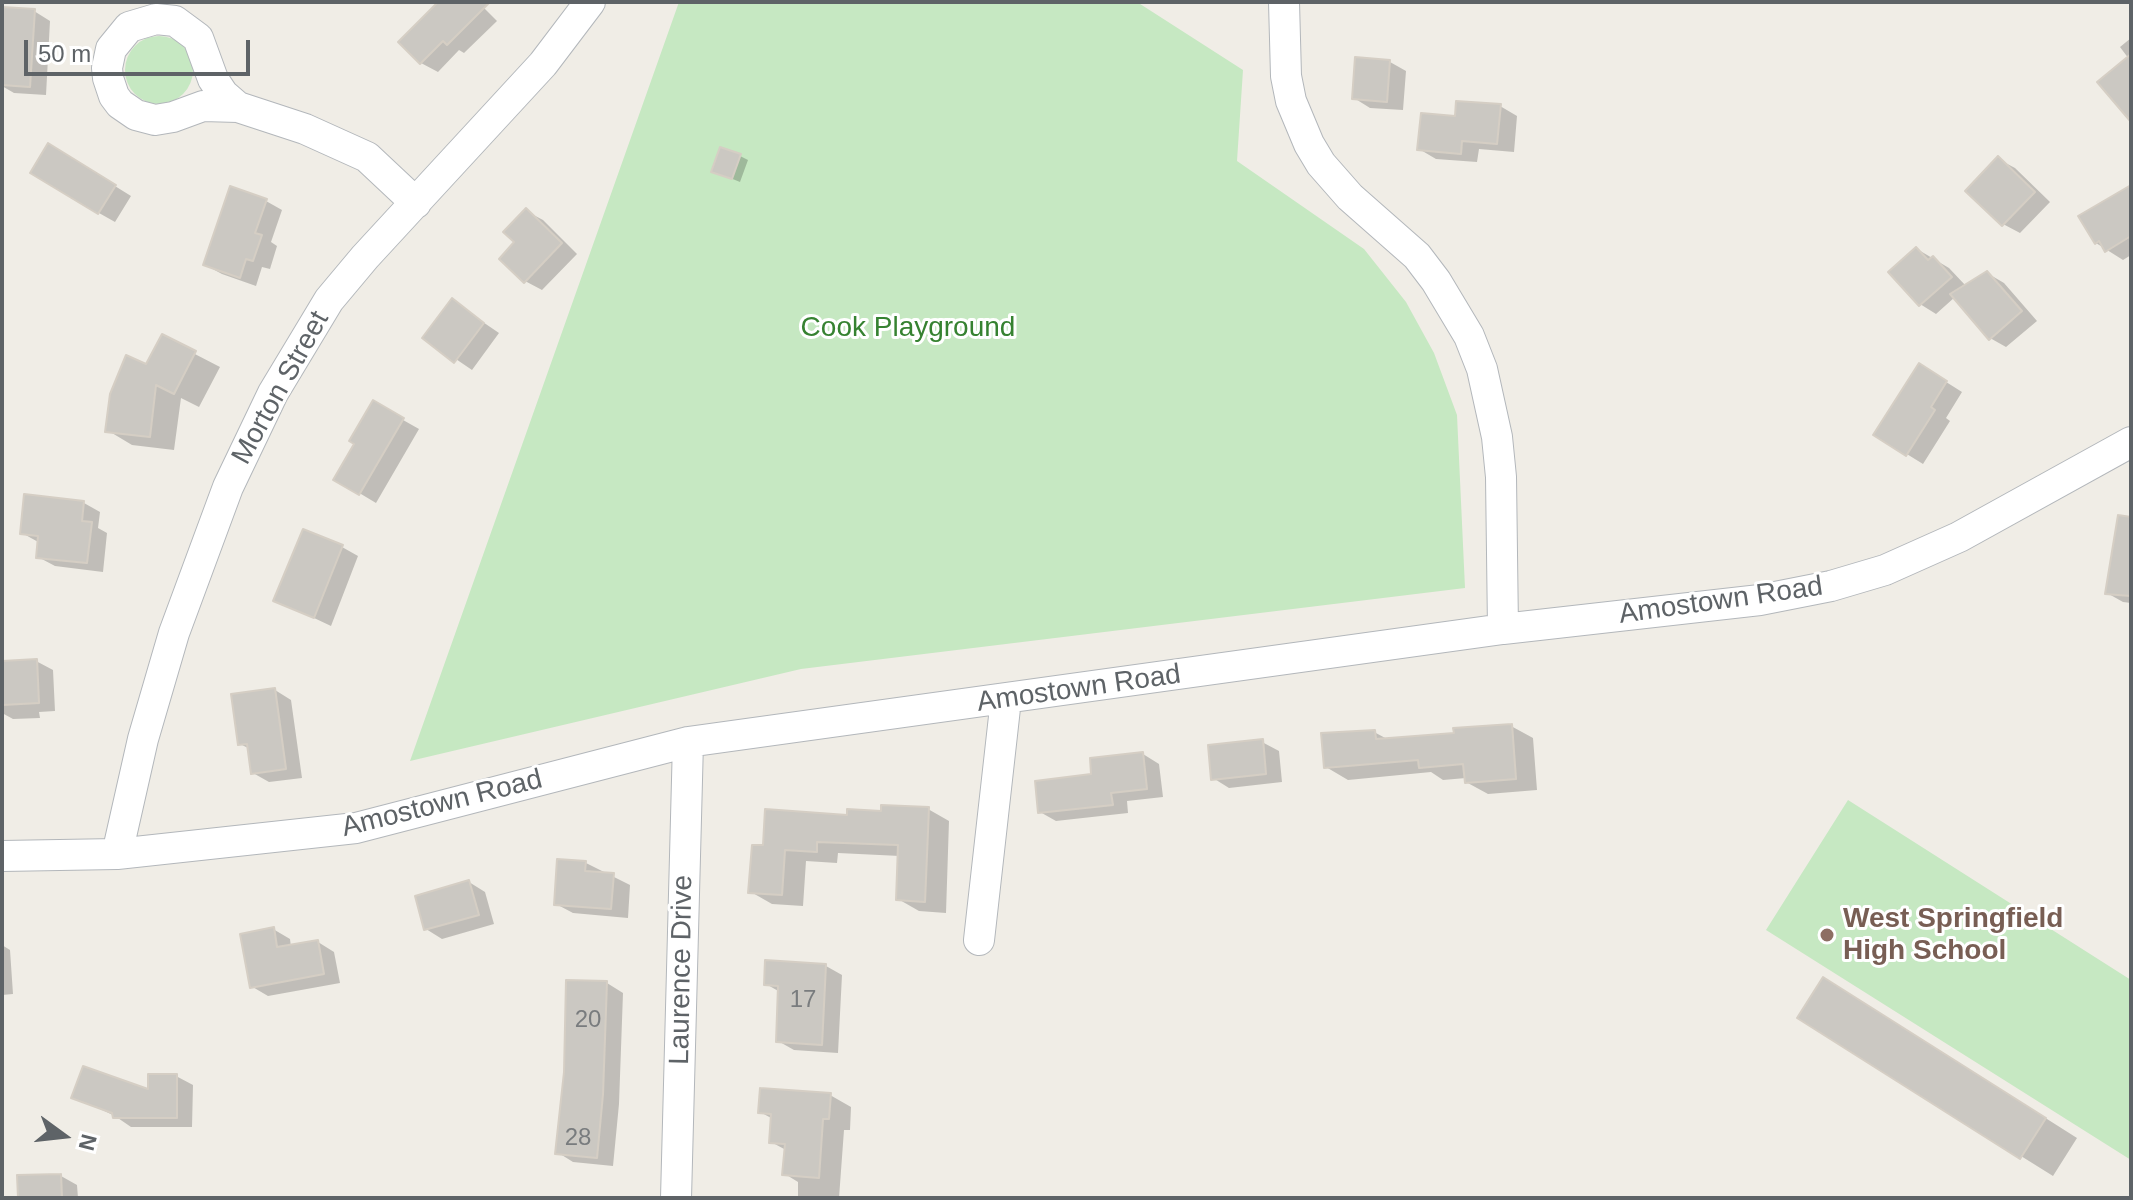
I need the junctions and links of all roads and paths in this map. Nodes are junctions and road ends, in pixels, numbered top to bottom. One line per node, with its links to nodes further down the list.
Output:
1 (590, 2): 4 (street, Morton Street)
2 (1284, 2): 6 (street)
3 (238, 107): 4 (street)
4 (416, 203): 9 (street, Morton Street)
5 (2131, 442): 6 (street, Amostown Road)
6 (1503, 629): 7 (street, Amostown Road)
7 (1006, 699): 8 (street, Amostown Road); 11 (street)
8 (688, 742): 9 (street, Amostown Road); 12 (street, Laurence Drive)
9 (117, 854): 10 (street, Amostown Road)
10 (2, 856)
11 (979, 940)
12 (676, 1198)

